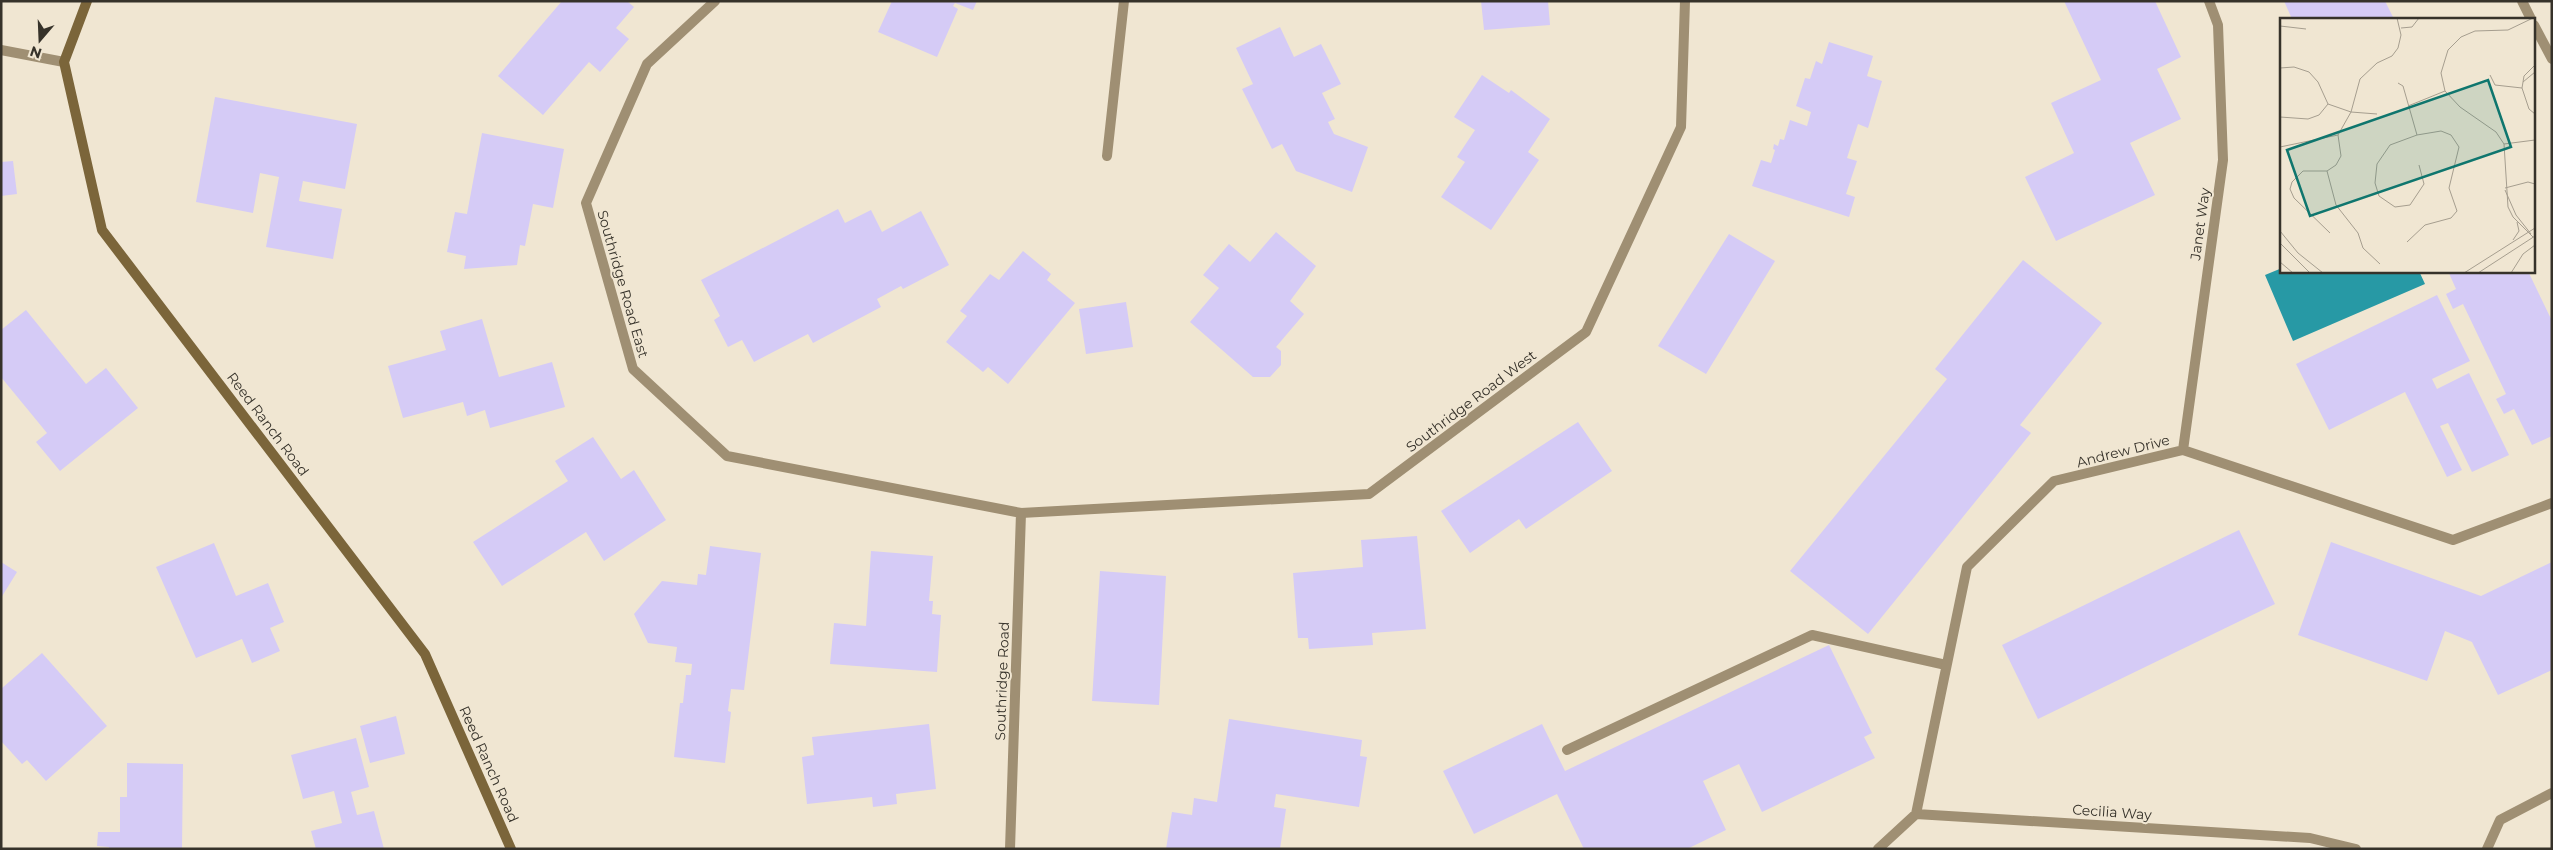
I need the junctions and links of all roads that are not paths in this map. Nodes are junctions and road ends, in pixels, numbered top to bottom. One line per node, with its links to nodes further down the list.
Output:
1 (87, 1): 11 (street)
2 (716, 1): 15 (street, Southridge Road East)
3 (1124, 1): 12 (street)
4 (1685, 1): 15 (street, Southridge Road West)
5 (2209, 1): 13 (street, Janet Way)
6 (2522, 1): 7 (street)
7 (2530, 18)
8 (2536, 28): 10 (street)
9 (1, 50): 11 (street)
10 (2552, 59)
11 (64, 62): 20 (street, Reed Ranch Road)
12 (1107, 156)
13 (2182, 450): 14 (street, Andrew Drive); 16 (street, Andrew Drive)
14 (2552, 503)
15 (1021, 513): 21 (street, Southridge Road)
16 (1946, 665): 17 (street); 19 (street, Andrew Drive)
17 (1567, 750)
18 (2552, 792): 24 (street)
19 (1916, 814): 22 (street); 23 (street, Cecilia Way)
20 (511, 849)
21 (1010, 849)
22 (1878, 849)
23 (2356, 849)
24 (2488, 849)

